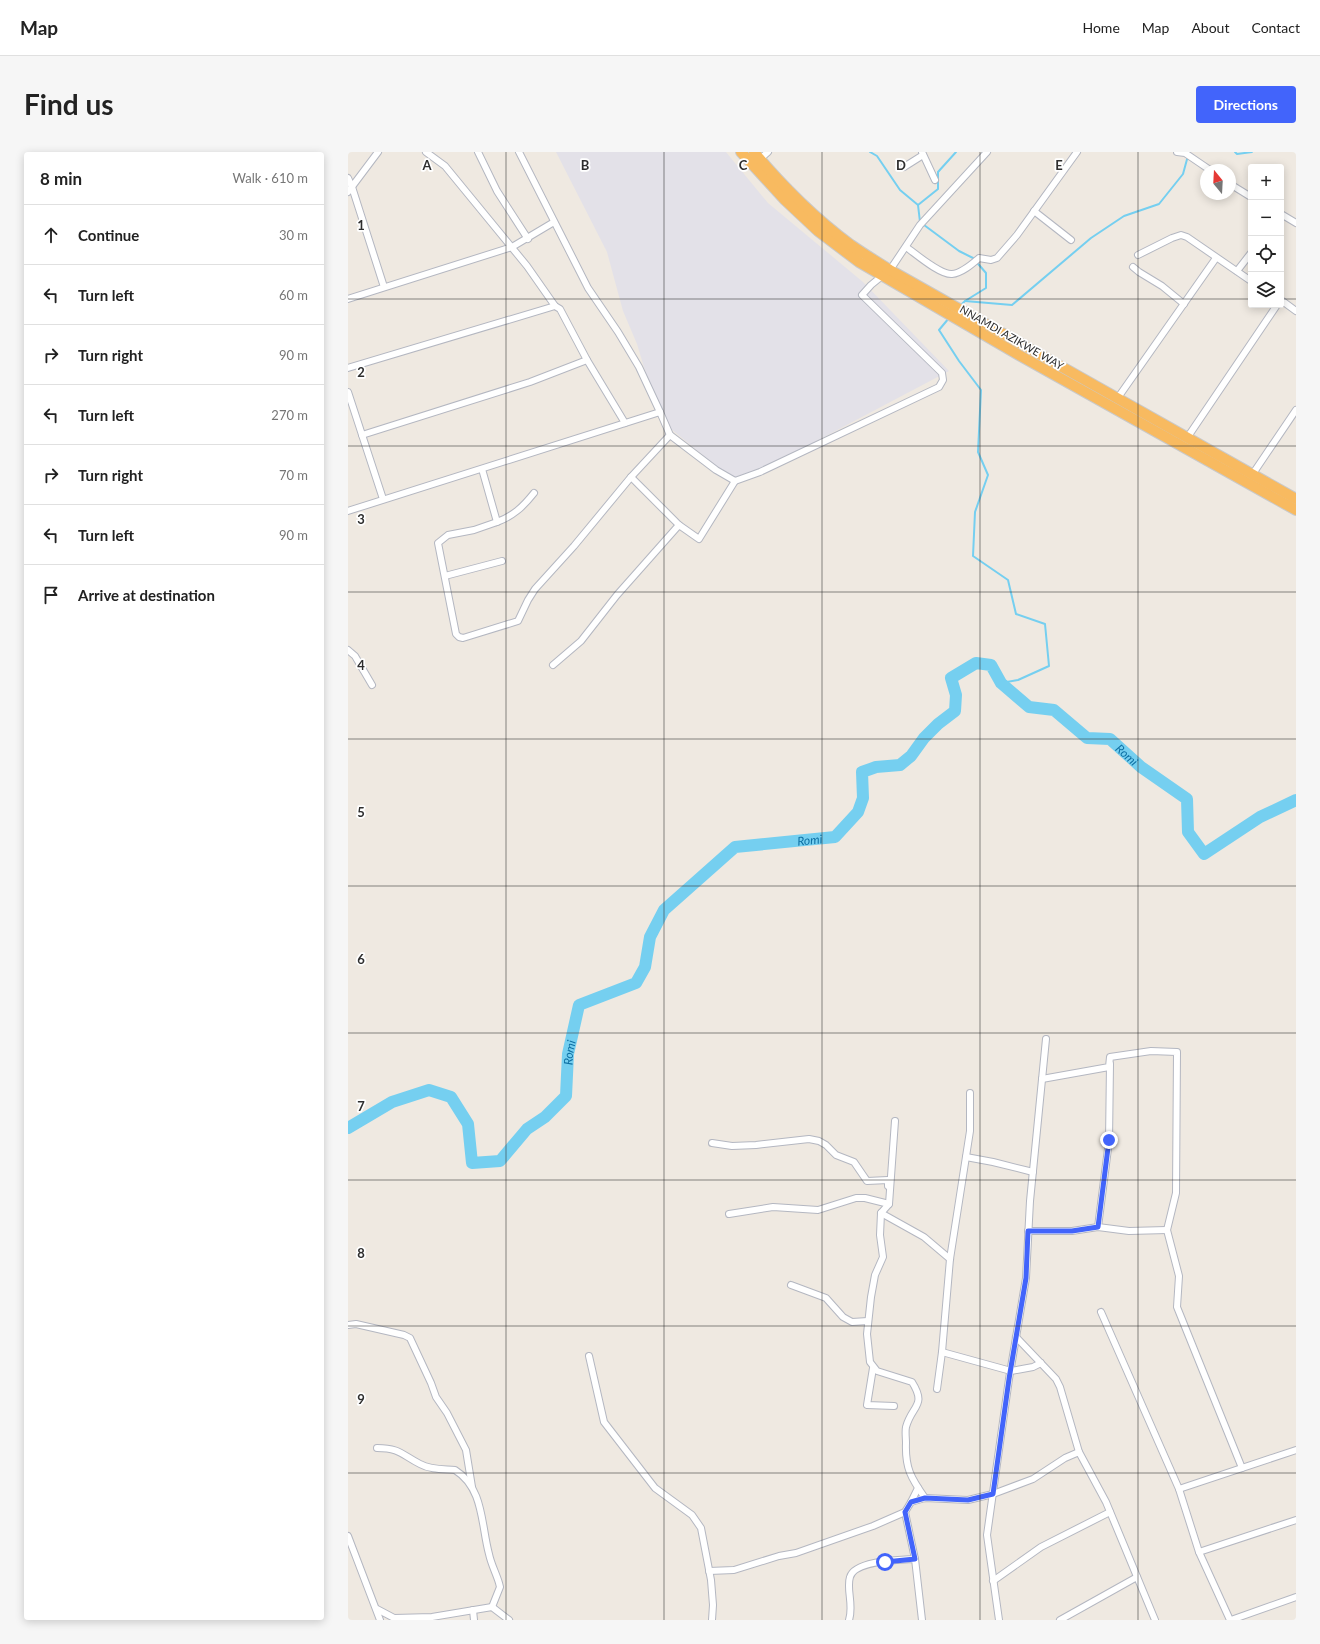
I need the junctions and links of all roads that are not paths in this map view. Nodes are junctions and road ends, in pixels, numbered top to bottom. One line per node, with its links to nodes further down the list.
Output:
1 (378, 152): 16 (street)
2 (426, 152): 26 (street)
3 (478, 152): 24 (street)
4 (519, 152): 22 (street)
5 (741, 152): 33 (highway, NNAMDI AZIKWE WAY)
6 (768, 152): 11 (street)
7 (987, 152): 27 (street)
8 (1077, 152): 20 (street)
9 (1178, 152): 12 (street)
10 (923, 153): 13 (street); 15 (street)
11 (757, 156): 33 (highway, NNAMDI AZIKWE WAY)
12 (1202, 164)
13 (904, 167)
14 (348, 178): 16 (street)
15 (935, 180)
16 (352, 187): 18 (street); 35 (street)
17 (1236, 188): 19 (street)
18 (348, 192)
19 (1248, 195)
20 (1034, 211): 25 (street); 27 (street)
21 (1284, 217): 23 (street)
22 (554, 222): 24 (street); 47 (street)
23 (1296, 223)
24 (528, 239): 26 (street)
25 (1071, 240)
26 (512, 247): 35 (street); 39 (street)
27 (906, 247): 33 (street)
28 (1138, 255): 30 (street)
29 (1248, 257): 32 (street)
30 (1216, 258): 32 (street); 38 (street)
31 (1133, 267): 38 (street)
32 (1237, 271): 34 (street)
33 (886, 273): 45 (highway, NNAMDI AZIKWE WAY); 55 (street); 59 (highway, NNAMDI AZIKWE WAY)
34 (1248, 279)
35 (384, 288): 36 (street)
36 (348, 299)
37 (1284, 302): 41 (street)
38 (1184, 304): 45 (street)
39 (555, 306): 42 (street); 43 (street)
40 (1275, 308): 51 (street)
41 (1296, 311)
42 (587, 360): 48 (street); 49 (street)
43 (348, 368)
44 (348, 392): 49 (street)
45 (1117, 399): 51 (highway, NNAMDI AZIKWE WAY)
46 (1296, 410): 53 (street)
47 (660, 412): 48 (street); 50 (street)
48 (625, 423): 52 (street)
49 (362, 434): 57 (street)
50 (670, 436): 54 (street); 55 (street)
51 (1187, 438): 53 (highway, NNAMDI AZIKWE WAY)
52 (482, 469): 57 (street); 61 (street)
53 (1252, 475): 58 (highway, NNAMDI AZIKWE WAY)
54 (631, 477): 62 (street); 64 (street)
55 (735, 481): 62 (street)
56 (534, 493): 61 (street)
57 (383, 499): 60 (street)
58 (1296, 499)
59 (1296, 510)
60 (348, 511)
61 (497, 522): 64 (street)
62 (679, 525): 66 (street)
63 (502, 561): 64 (street)
64 (445, 576)
65 (348, 650): 67 (street)
66 (553, 665)
67 (372, 685)
68 (1046, 1039): 70 (street)
69 (1110, 1057): 70 (street); 79 (street); 80 (street)
70 (1042, 1079): 75 (street)
71 (970, 1093): 74 (street)
72 (895, 1121): 76 (street)
73 (712, 1143): 76 (street)
74 (966, 1157): 75 (street); 82 (street)
75 (1033, 1172): 81 (street)
76 (889, 1204): 77 (street); 78 (street)
77 (881, 1213): 82 (street); 85 (street)
78 (729, 1214)
79 (1098, 1227): 80 (street); 81 (street)
80 (1167, 1230): 98 (street)
81 (1028, 1231): 87 (street)
82 (950, 1259): 88 (street)
83 (791, 1285): 85 (street)
84 (1101, 1312): 101 (street)
85 (868, 1321): 91 (street)
86 (348, 1325): 99 (street)
87 (1016, 1337): 90 (street); 92 (street)
88 (942, 1352): 92 (street); 93 (street)
89 (588, 1356): 111 (street)
90 (1041, 1363): 92 (street); 97 (street)
91 (873, 1368): 94 (street); 100 (street)
92 (1010, 1371): 102 (street)
93 (936, 1388)
94 (894, 1406)
95 (377, 1448): 99 (street)
96 (1296, 1450): 98 (street)
97 (1079, 1452): 102 (street); 106 (street)
98 (1242, 1468): 101 (street)
99 (472, 1488): 115 (street)
100 (918, 1488): 103 (street); 104 (street)
101 (1178, 1489): 109 (street)
102 (993, 1494): 103 (street); 113 (street)
103 (925, 1498): 104 (street)
104 (911, 1502): 105 (street)
105 (905, 1512): 110 (street); 111 (street)
106 (1110, 1512): 112 (street); 113 (street)
107 (1296, 1520): 109 (street)
108 (348, 1536): 116 (street)
109 (1199, 1552): 127 (street)
110 (915, 1559): 122 (street); 123 (street)
111 (709, 1571): 121 (street)
112 (1137, 1577): 125 (street); 126 (street)
113 (993, 1581): 124 (street)
114 (1296, 1597): 127 (street)
115 (492, 1607): 117 (street); 120 (street)
116 (377, 1609): 117 (street); 118 (street)
117 (473, 1610): 119 (street)
118 (380, 1620)
119 (474, 1620)
120 (509, 1620)
121 (712, 1620)
122 (849, 1620)
123 (922, 1620)
124 (998, 1620)
125 (1060, 1620)
126 (1155, 1620)
127 (1230, 1620)

